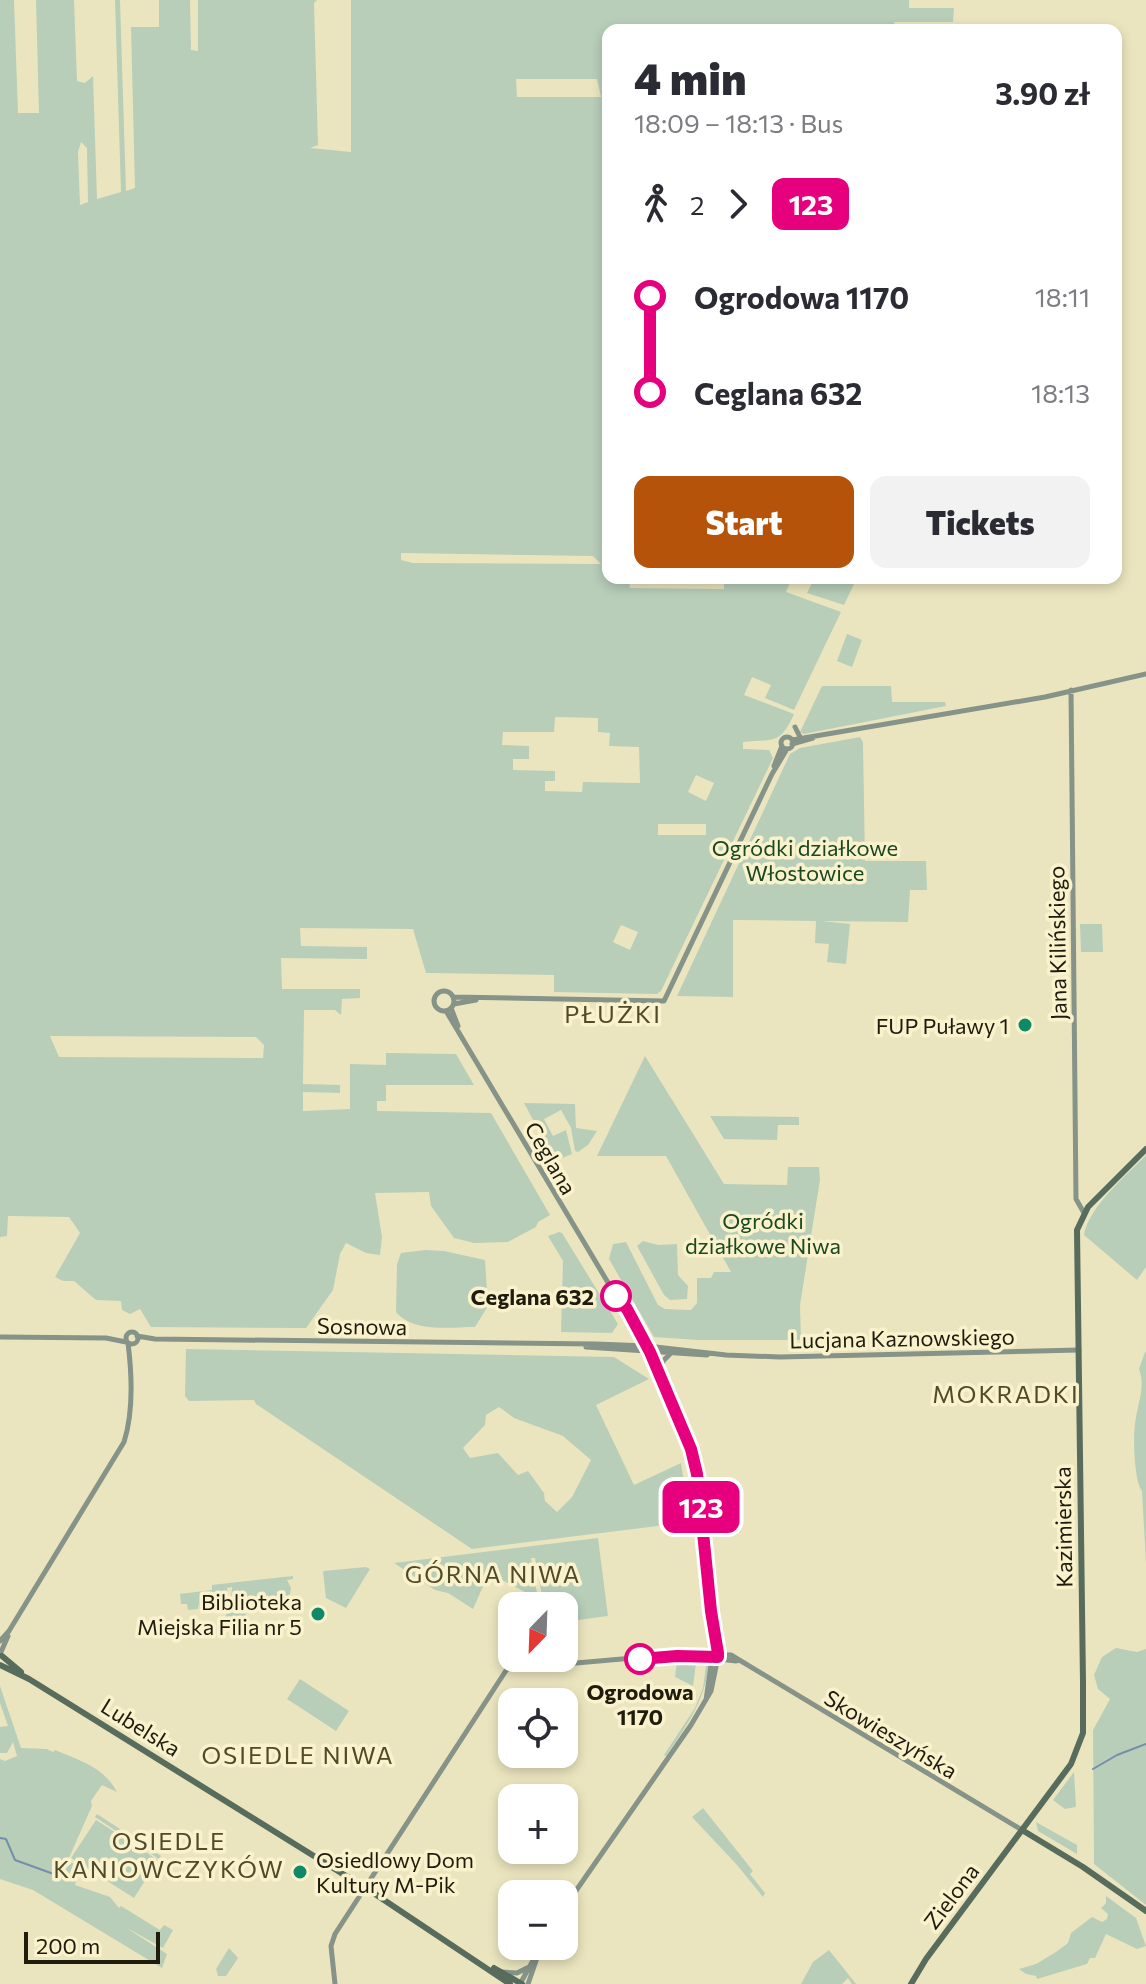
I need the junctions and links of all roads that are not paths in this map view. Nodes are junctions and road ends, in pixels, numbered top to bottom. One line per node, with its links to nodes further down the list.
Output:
1 (1146, 674): 2 (street)
2 (1071, 690): 4 (street); 11 (street, Jana Kilińskiego)
3 (795, 727): 5 (street)
4 (817, 736): 5 (street); 6 (street)
5 (801, 737): 6 (street)
6 (788, 745): 8 (street); 9 (street)
7 (772, 746): 8 (street)
8 (778, 755): 9 (street)
9 (772, 774): 12 (street, Ceglana)
10 (1146, 1149): 11 (main road)
11 (1086, 1210): 19 (main road, Kazimierska)
12 (616, 1296): 13 (street, Ceglana); 18 (street, Ceglana)
13 (633, 1331): 16 (street); 18 (street, Ceglana)
14 (0, 1337): 15 (street, Sosnowa)
15 (132, 1340): 17 (street, Sosnowa); 24 (street)
16 (626, 1345): 17 (street, Sosnowa); 18 (street, Sosnowa)
17 (569, 1346): 18 (street, Sosnowa)
18 (646, 1349): 20 (street, Lucjana Kaznowskiego); 21 (street, Lucjana Kaznowskiego); 22 (street); 23 (street)
19 (1079, 1350): 21 (street, Lucjana Kaznowskiego); 28 (main road, Kazimierska)
20 (671, 1353): 21 (street, Lucjana Kaznowskiego); 22 (street)
21 (726, 1355)
22 (661, 1375): 23 (street)
23 (672, 1403): 26 (street)
24 (9, 1631): 25 (street); 27 (street)
25 (0, 1641)
26 (715, 1655): 28 (street, Skowieszyńska); 29 (street); 30 (street)
27 (1, 1657): 29 (main road, Lubelska)
28 (1022, 1830): 31 (main road); 41 (main road, Zielona)
29 (365, 1887): 32 (main road, Lubelska); 38 (street)
30 (578, 1887)
31 (1146, 1911)
32 (477, 1959): 36 (main road, Lubelska); 39 (main road, Lubelska)
33 (533, 1960): 35 (street)
34 (536, 1960): 40 (street)
35 (530, 1965): 36 (street); 37 (street)
36 (500, 1971): 37 (main road, Lubelska)
37 (522, 1982)
38 (335, 1984)
39 (510, 1984)
40 (528, 1984)
41 (911, 1984)

